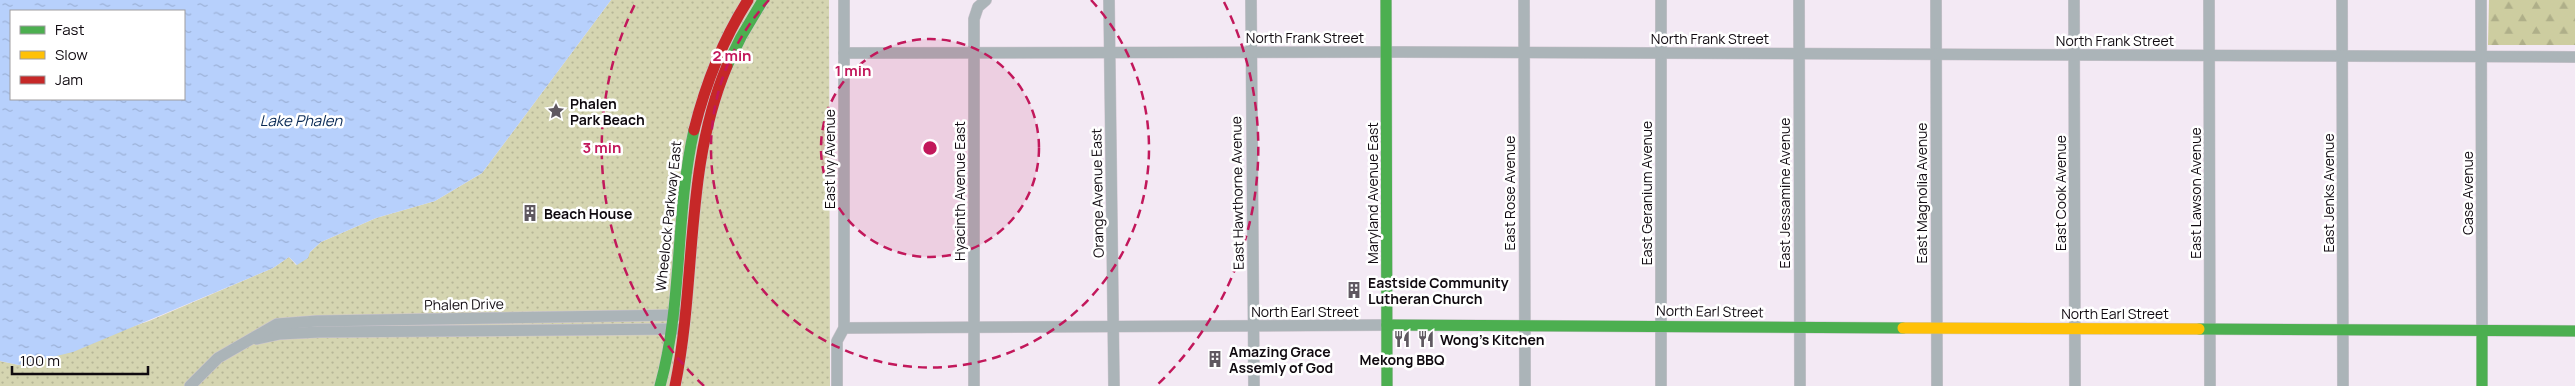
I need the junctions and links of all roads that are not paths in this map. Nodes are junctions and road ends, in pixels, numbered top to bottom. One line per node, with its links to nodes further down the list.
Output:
1 (748, 0): 30 (street, Wheelock Parkway East)
2 (763, 0): 31 (street, Wheelock Parkway East)
3 (844, 0): 19 (street, East Ivy Avenue)
4 (986, 0): 20 (street, Hyacinth Avenue East)
5 (1109, 0): 16 (street, Orange Avenue East)
6 (1251, 0): 17 (street, East Hawthorne Avenue)
7 (1386, 0): 18 (street, Maryland Avenue East)
8 (1524, 0): 21 (street, East Rose Avenue)
9 (1661, 0): 22 (street, East Geranium Avenue)
10 (1799, 0): 23 (street, East Jessamine Avenue)
11 (1936, 0): 24 (street, East Magnolia Avenue)
12 (2074, 0): 25 (street, East Cook Avenue)
13 (2209, 0): 26 (street, East Lawson Avenue)
14 (2342, 0): 27 (street, East Jenks Avenue)
15 (2481, 0): 28 (street, Case Avenue)
16 (1110, 52): 17 (street, North Frank Street); 20 (street, North Frank Street); 34 (street, Orange Avenue East)
17 (1251, 52): 18 (street, North Frank Street); 35 (street, East Hawthorne Avenue)
18 (1386, 52): 21 (street, North Frank Street); 36 (street, Maryland Avenue East)
19 (844, 53): 20 (street, North Frank Street); 32 (street, East Ivy Avenue)
20 (974, 53): 38 (street, Hyacinth Avenue East)
21 (1524, 53): 22 (street, North Frank Street); 37 (street, East Rose Avenue)
22 (1661, 53): 23 (street, North Frank Street); 33 (street, East Geranium Avenue)
23 (1799, 54): 24 (street, North Frank Street); 39 (street, East Jessamine Avenue)
24 (1936, 54): 25 (street, North Frank Street); 40 (street, East Magnolia Avenue)
25 (2074, 55): 26 (street, North Frank Street); 41 (street, East Cook Avenue)
26 (2210, 55): 27 (street, North Frank Street); 42 (street, East Lawson Avenue)
27 (2342, 56): 28 (street, North Frank Street); 45 (street, East Jenks Avenue)
28 (2481, 57): 29 (street, North Frank Street); 46 (street, Case Avenue)
29 (2575, 57)
30 (673, 315): 31 (street, Phalen Drive); 44 (street, Wheelock Parkway East); 48 (street, Phalen Drive)
31 (688, 315): 43 (street, Wheelock Parkway East)
32 (844, 323): 38 (street, North Earl Street); 52 (street, East Ivy Avenue)
33 (1661, 325): 37 (street, North Earl Street); 39 (street, North Earl Street); 58 (street, East Geranium Avenue)
34 (1114, 326): 35 (street, North Earl Street); 38 (street, North Earl Street); 54 (street, Orange Avenue East)
35 (1254, 326): 36 (street, North Earl Street); 55 (street, East Hawthorne Avenue)
36 (1387, 326): 37 (street, North Earl Street); 56 (street, Maryland Avenue East)
37 (1525, 326): 57 (street, East Rose Avenue)
38 (974, 327): 53 (street, Hyacinth Avenue East)
39 (1800, 327): 40 (street, North Earl Street); 59 (street, East Jessamine Avenue)
40 (1937, 327): 41 (street, North Earl Street); 60 (street, East Magnolia Avenue)
41 (2075, 328): 42 (street, North Earl Street); 61 (street, East Cook Avenue)
42 (2210, 328): 45 (street, North Earl Street); 62 (street, East Lawson Avenue)
43 (686, 329): 44 (street, Phalen Drive); 51 (street, Wheelock Parkway East)
44 (671, 330): 48 (street, Phalen Drive); 50 (street, Wheelock Parkway East)
45 (2343, 330): 46 (street, North Earl Street); 63 (street, East Jenks Avenue)
46 (2482, 331): 47 (street, North Earl Street); 64 (street, Case Avenue)
47 (2575, 331)
48 (245, 341): 49 (street, Phalen Drive)
49 (190, 386)
50 (660, 386)
51 (674, 386)
52 (838, 386)
53 (974, 386)
54 (1114, 386)
55 (1254, 386)
56 (1387, 386)
57 (1525, 386)
58 (1661, 386)
59 (1800, 386)
60 (1937, 386)
61 (2075, 386)
62 (2210, 386)
63 (2343, 386)
64 (2482, 386)

